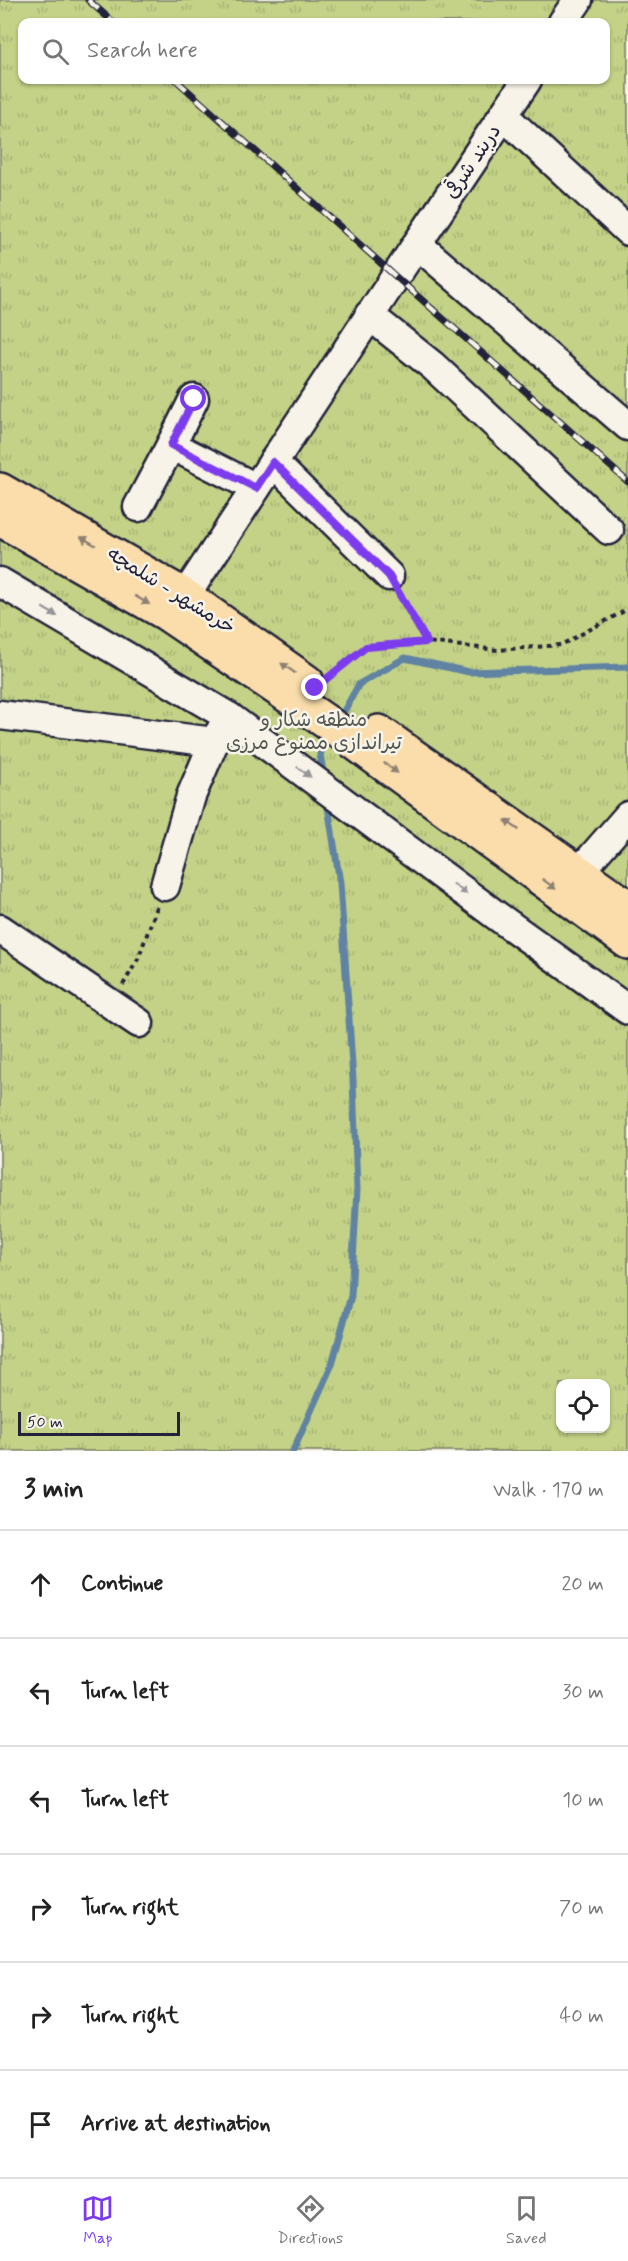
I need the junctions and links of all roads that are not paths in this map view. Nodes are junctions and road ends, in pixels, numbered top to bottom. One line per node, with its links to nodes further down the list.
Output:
1 (578, 0): 2 (street)
2 (566, 18)
3 (524, 84): 4 (street, دربند شرقی)
4 (504, 116): 5 (street); 6 (street, دربند شرقی)
5 (628, 231)
6 (417, 244): 7 (street, دربند شرقی); 9 (street)
7 (369, 315): 11 (street, دربند شرقی); 16 (street)
8 (194, 399): 10 (street)
9 (628, 426)
10 (171, 445): 12 (street); 14 (street)
11 (273, 462): 12 (street, دربند شرقی); 17 (street)
12 (256, 488): 19 (street, دربند شرقی)
13 (0, 490): 19 (highway, خرمشهر - شلمچه, one-way to 13)
14 (138, 507)
15 (0, 519): 20 (highway, خرمشهر - شلمچه, one-way to 20)
16 (609, 530)
17 (389, 576)
18 (0, 582): 22 (street, one-way to 22)
19 (185, 596): 20 (highway, خرمشهر - شلمچه, one-way to 19)
20 (335, 712): 25 (highway, خرمشهر - شلمچه, one-way to 20); 29 (highway, خرمشهر - شلمچه, one-way to 29)
21 (0, 715): 23 (street)
22 (229, 717): 23 (street); 30 (street, one-way to 30)
23 (214, 742): 26 (street)
24 (628, 816): 25 (street)
25 (579, 872): 27 (highway, خرمشهر - شلمچه)
26 (165, 886)
27 (628, 907)
28 (0, 929): 31 (street)
29 (628, 942)
30 (628, 1010)
31 (139, 1023)

